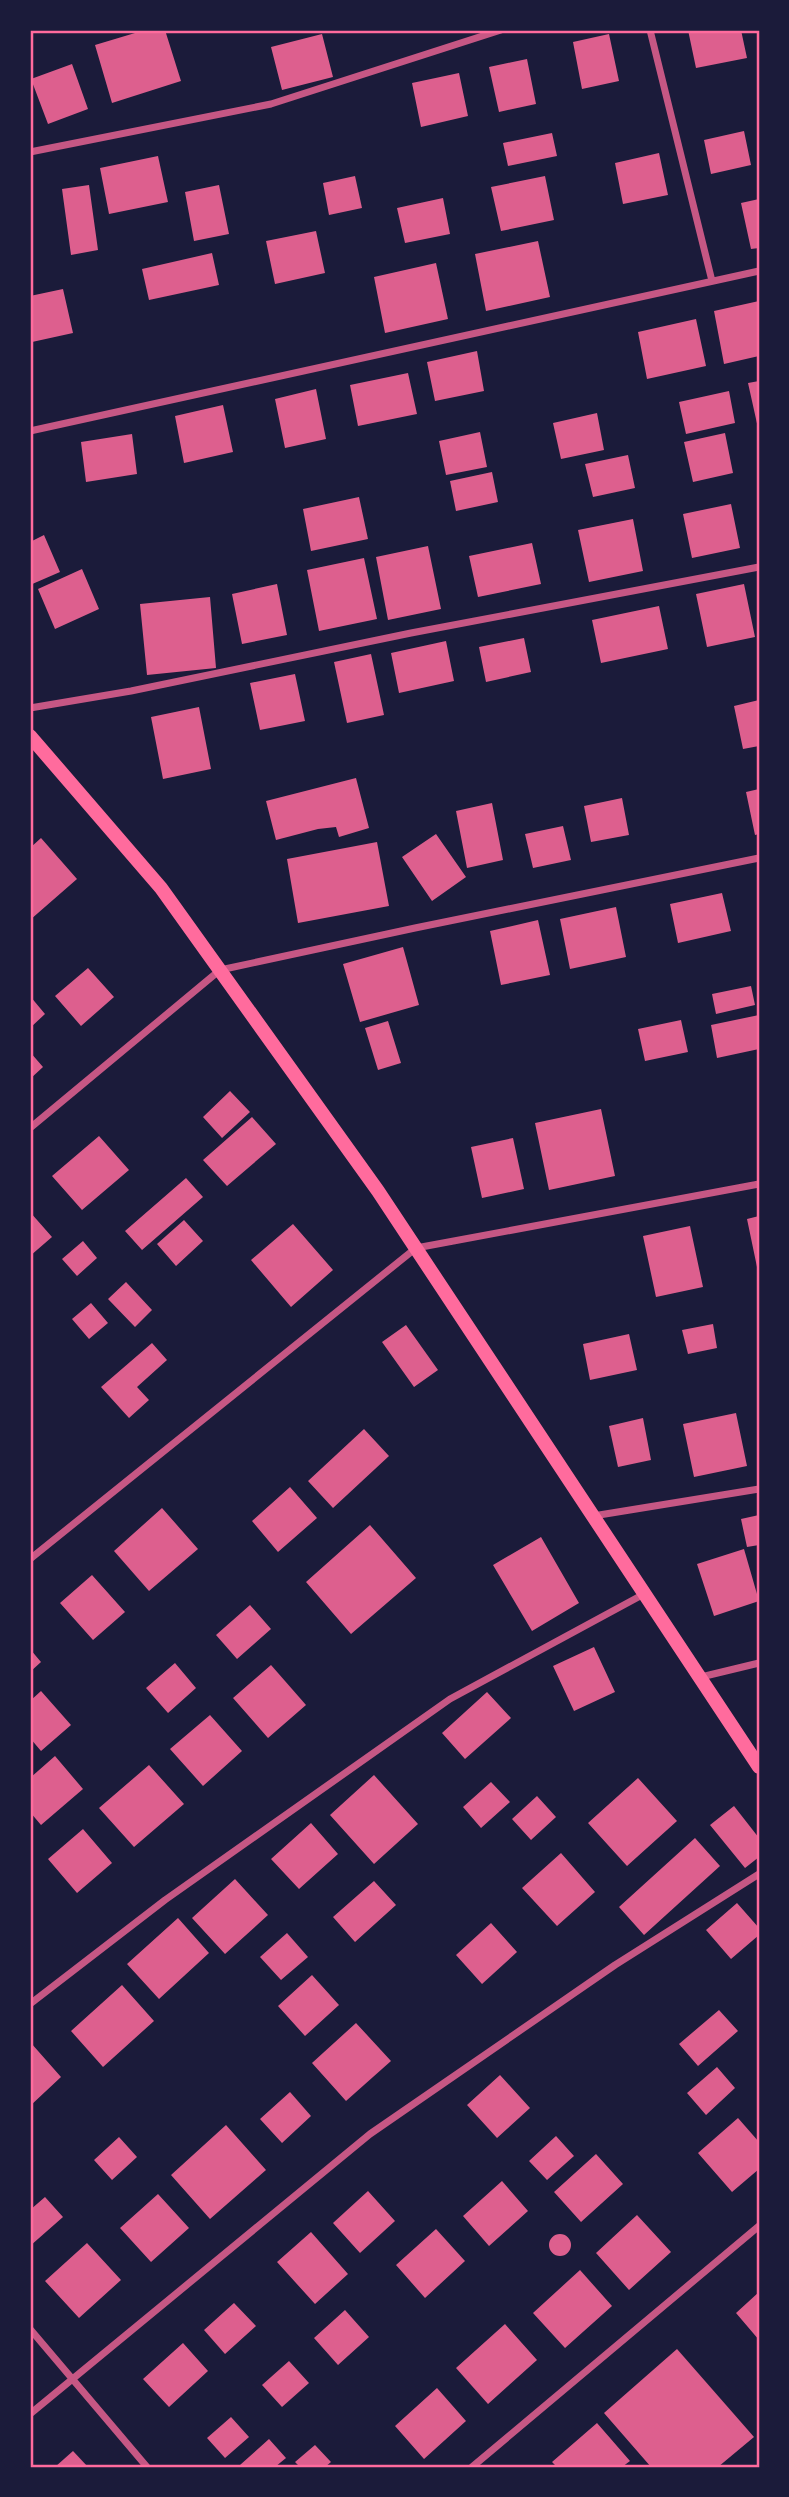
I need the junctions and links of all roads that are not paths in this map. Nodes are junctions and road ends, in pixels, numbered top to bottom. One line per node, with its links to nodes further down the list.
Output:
1 (501, 30): 3 (street)
2 (650, 30): 5 (street)
3 (30, 152)
4 (759, 271): 5 (street)
5 (712, 281): 6 (street)
6 (30, 431)
7 (759, 567): 8 (street)
8 (30, 708)
9 (30, 736): 11 (main road)
10 (759, 858): 11 (street)
11 (220, 970): 12 (street); 14 (main road)
12 (30, 1128)
13 (759, 1184): 14 (street)
14 (415, 1248): 16 (main road); 17 (street)
15 (759, 1489): 16 (street)
16 (593, 1516): 18 (main road)
17 (30, 1559)
18 (644, 1594): 20 (main road); 23 (street)
19 (759, 1663): 20 (street)
20 (700, 1677): 21 (main road)
21 (759, 1766)
22 (759, 1874): 26 (street)
23 (30, 2004)
24 (759, 2226): 29 (street)
25 (30, 2329): 26 (street)
26 (71, 2378): 27 (street); 28 (street)
27 (30, 2414)
28 (147, 2467)
29 (472, 2467)

